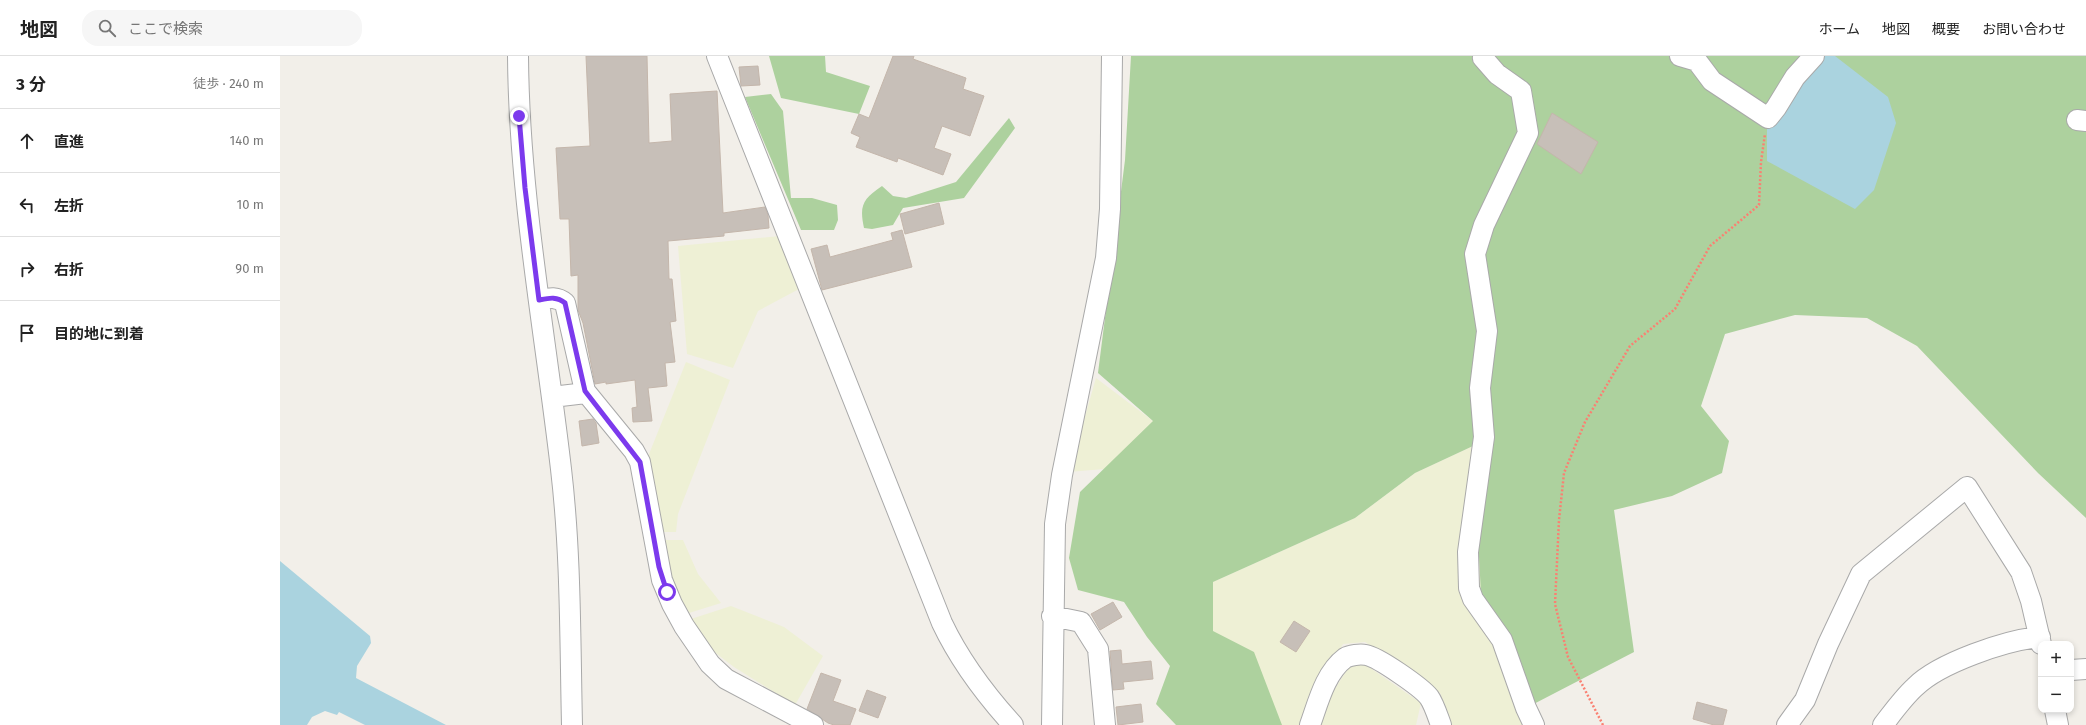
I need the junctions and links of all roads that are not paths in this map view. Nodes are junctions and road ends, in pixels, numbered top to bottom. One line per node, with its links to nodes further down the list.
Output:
1 (518, 56): 7 (street)
2 (718, 56): 17 (street)
3 (1112, 56): 10 (street)
4 (1484, 56): 22 (street)
5 (1680, 56): 6 (street)
6 (1814, 56)
7 (539, 300): 8 (street); 9 (street)
8 (586, 393): 9 (street); 16 (street)
9 (552, 397): 15 (street)
10 (1052, 616): 18 (street); 19 (street)
11 (2040, 641): 23 (street); 24 (street)
12 (2086, 669): 13 (street)
13 (2074, 670)
14 (2056, 713): 25 (street)
15 (572, 725)
16 (810, 725)
17 (1011, 725)
18 (1052, 725)
19 (1105, 725)
20 (1310, 725): 21 (street)
21 (1441, 725)
22 (1534, 725)
23 (1787, 725)
24 (1883, 725)
25 (2058, 725)

